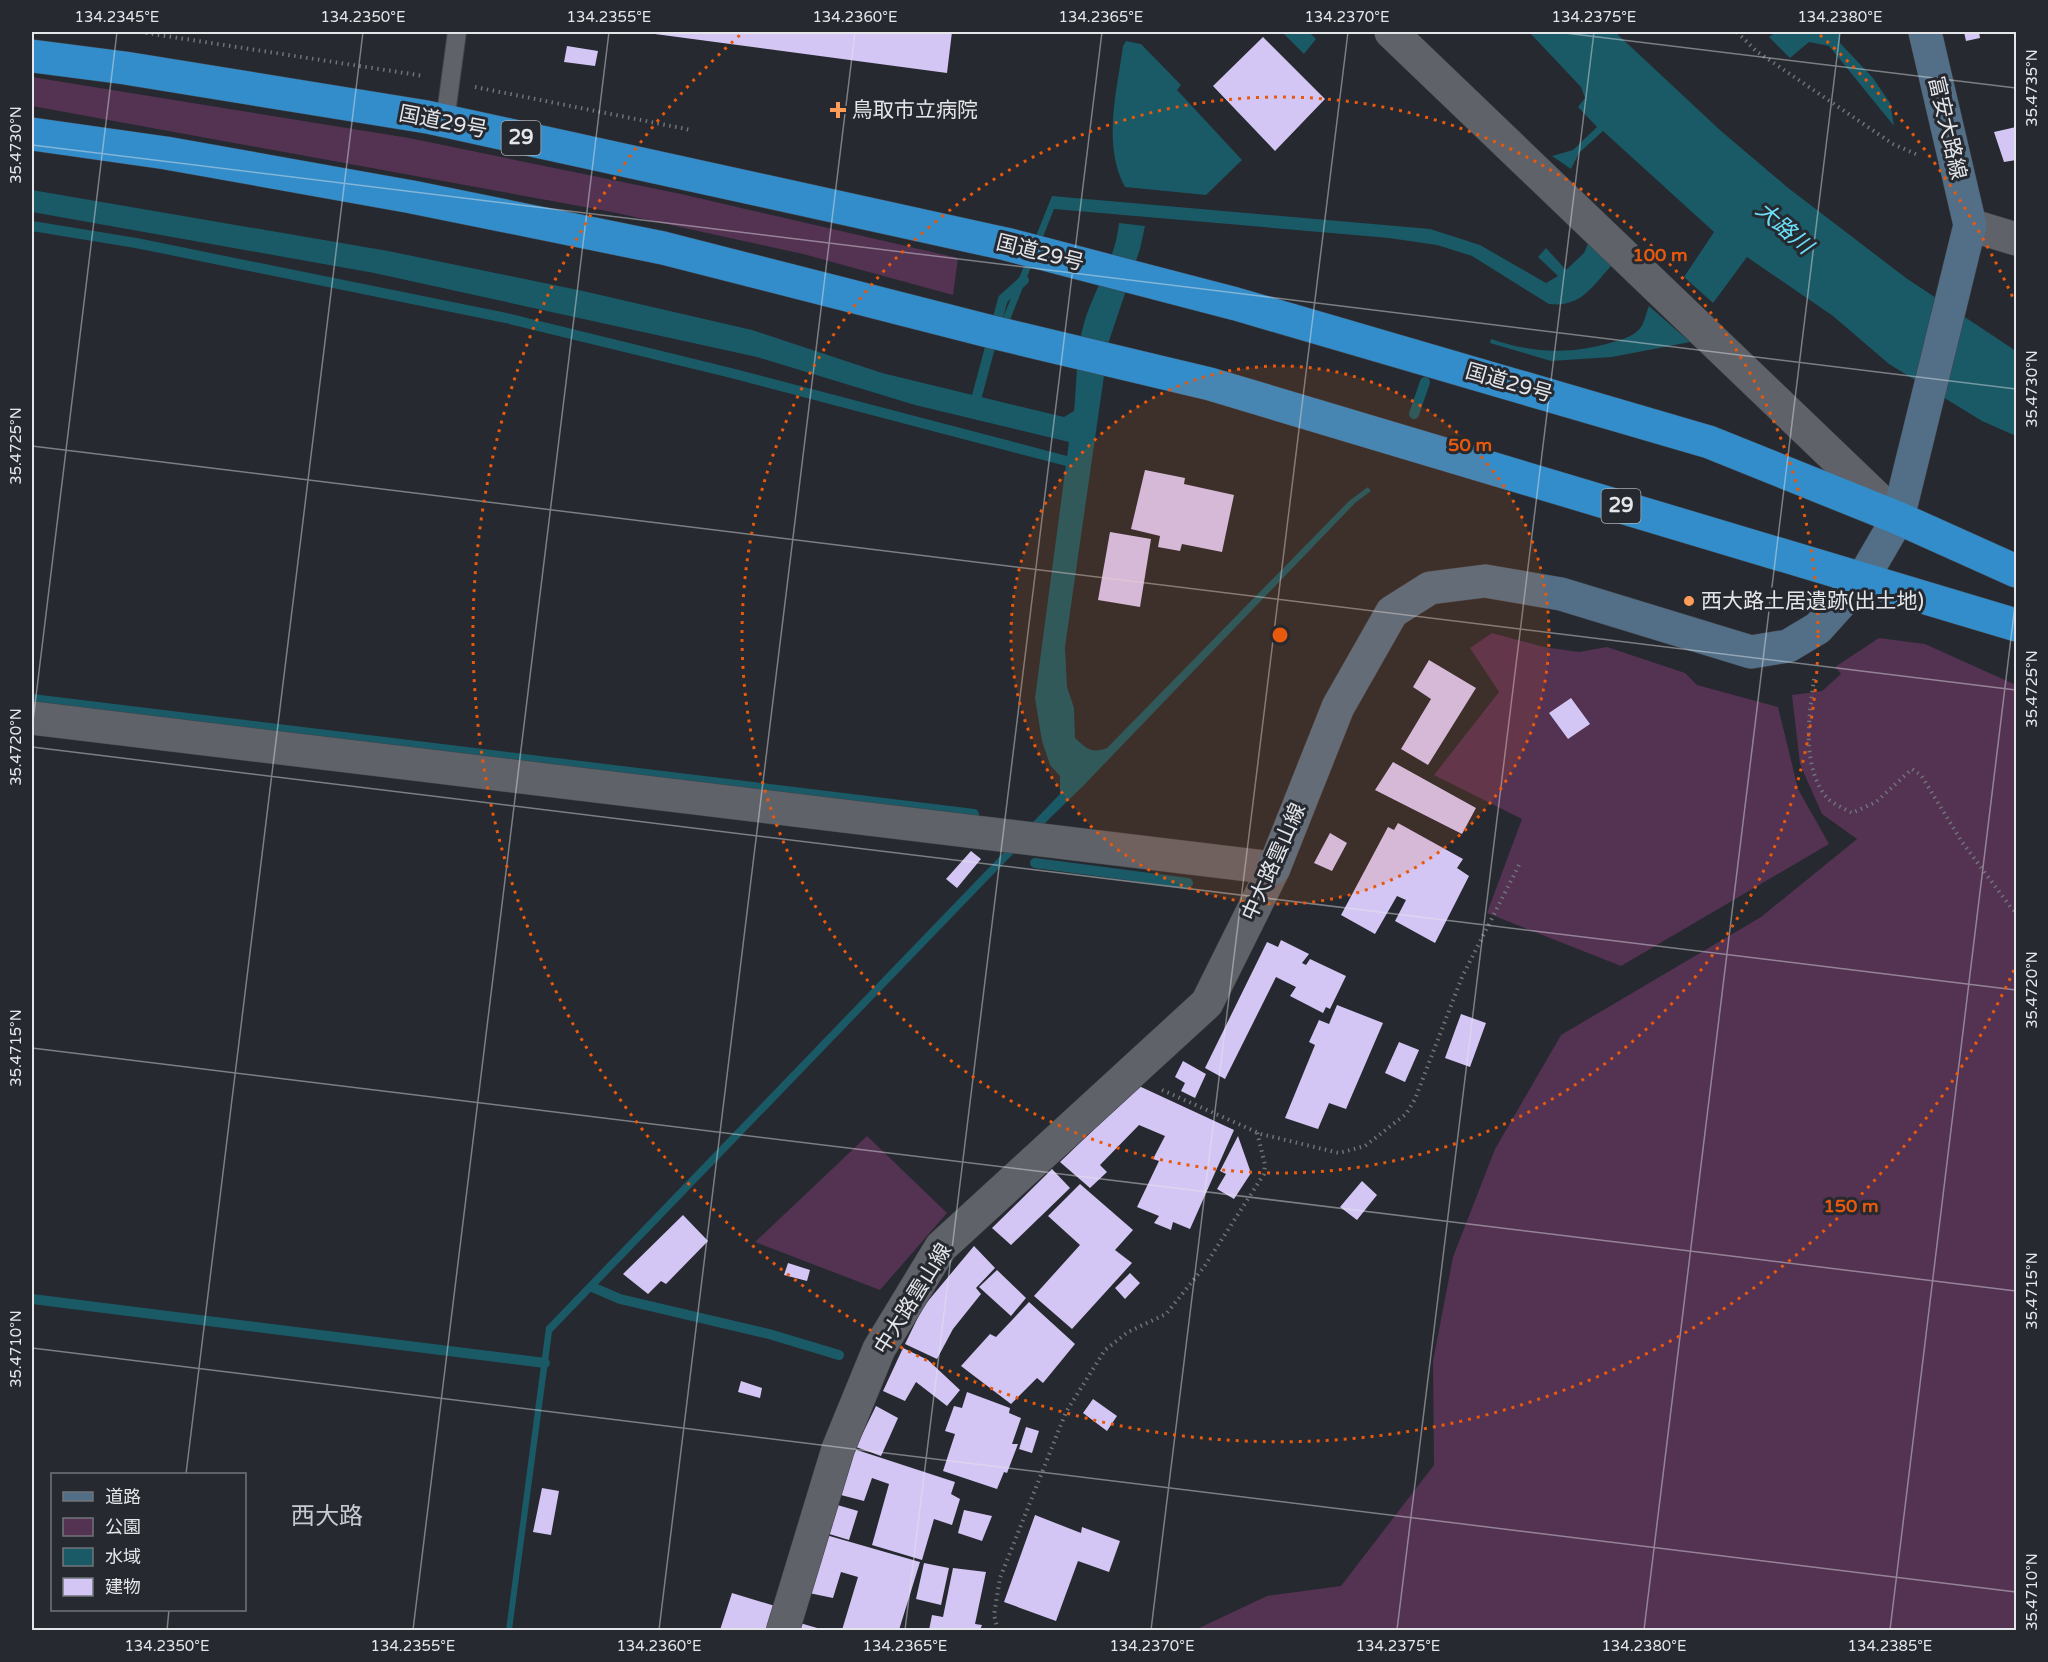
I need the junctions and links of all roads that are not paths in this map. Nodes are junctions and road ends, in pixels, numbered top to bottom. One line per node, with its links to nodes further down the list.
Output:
1 (457, 32): 5 (lane)
2 (1391, 32): 9 (street)
3 (1925, 32): 7 (street, 富安大路線)
4 (32, 56): 5 (highway, 国道29号 / 29)
5 (445, 121): 9 (highway, 国道29号 / 29)
6 (32, 134): 11 (highway, 29)
7 (1970, 225): 8 (street); 9 (street, 中大路雲山線)
8 (2016, 239)
9 (1898, 518): 10 (highway, 国道29号 / 29); 11 (street, 中大路雲山線)
10 (2016, 571)
11 (1863, 578): 12 (highway, 29); 14 (street, 中大路雲山線)
12 (2016, 625)
13 (32, 718): 14 (street)
14 (1274, 868): 15 (street, 中大路雲山線)
15 (783, 1630)

